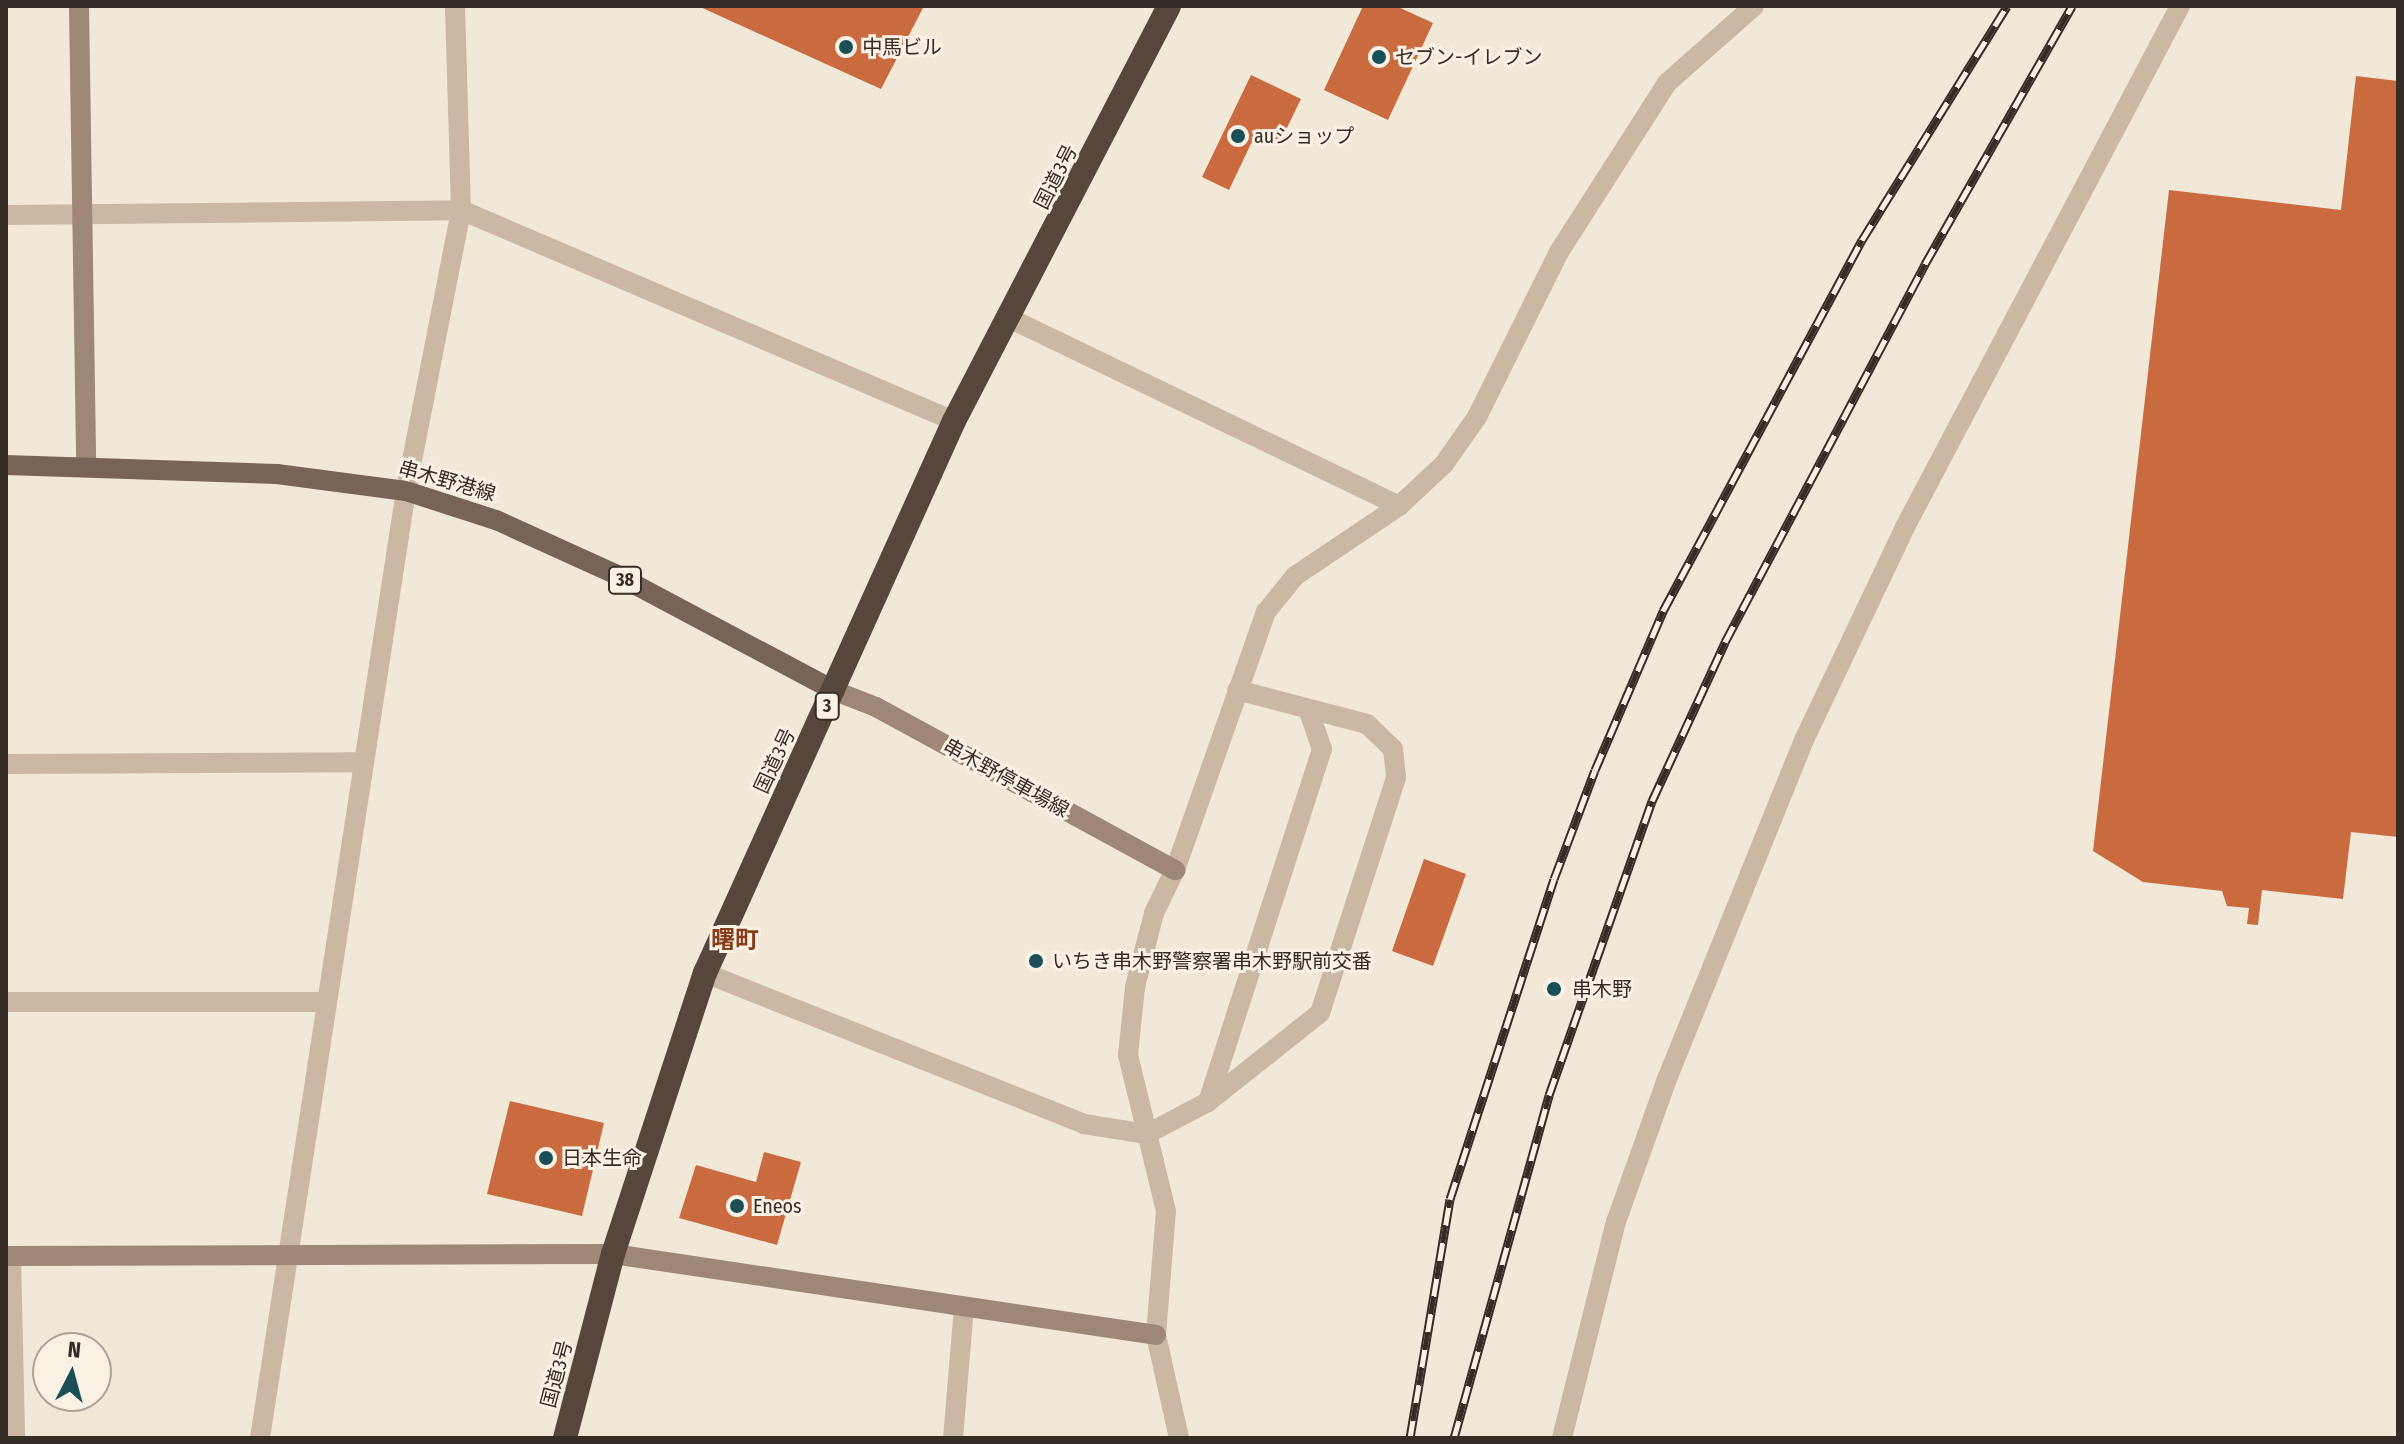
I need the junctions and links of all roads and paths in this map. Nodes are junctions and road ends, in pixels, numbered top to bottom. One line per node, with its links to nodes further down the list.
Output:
1 (79, 6): 7 (street)
2 (455, 6): 6 (street)
3 (1169, 6): 9 (highway, 国道3号 / 3)
4 (1754, 6): 14 (street)
5 (2180, 6): 36 (street)
6 (461, 210): 7 (street); 10 (street); 13 (street)
7 (82, 214): 8 (street); 11 (street)
8 (6, 215)
9 (1011, 319): 10 (highway, 国道3号 / 3); 14 (street)
10 (954, 421): 16 (highway, 国道3号 / 3)
11 (86, 464): 12 (main road, 串木野港線 / 38); 13 (main road, 串木野港線 / 38)
12 (6, 465)
13 (406, 491): 16 (main road, 串木野港線 / 38); 18 (street)
14 (1399, 506): 15 (street)
15 (1237, 690): 17 (street); 20 (street)
16 (835, 691): 20 (street, 串木野停車場線); 21 (highway, 国道3号 / 3)
17 (1308, 709): 24 (street); 24 (street)
18 (364, 762): 19 (street); 23 (street)
19 (6, 764)
20 (1175, 870): 25 (street)
21 (705, 973): 25 (street); 26 (highway, 国道3号 / 3)
22 (6, 1002): 23 (street)
23 (327, 1002): 27 (street)
24 (1208, 1102): 25 (street)
25 (1147, 1134): 30 (street)
26 (613, 1254): 27 (street); 29 (street); 33 (highway, 国道3号 / 3)
27 (288, 1255): 28 (street); 32 (street)
28 (8, 1256): 31 (street)
29 (964, 1306): 30 (street); 34 (street)
30 (1156, 1335): 35 (street)
31 (15, 1438)
32 (260, 1438)
33 (565, 1438)
34 (953, 1438)
35 (1179, 1438)
36 (1562, 1438)

